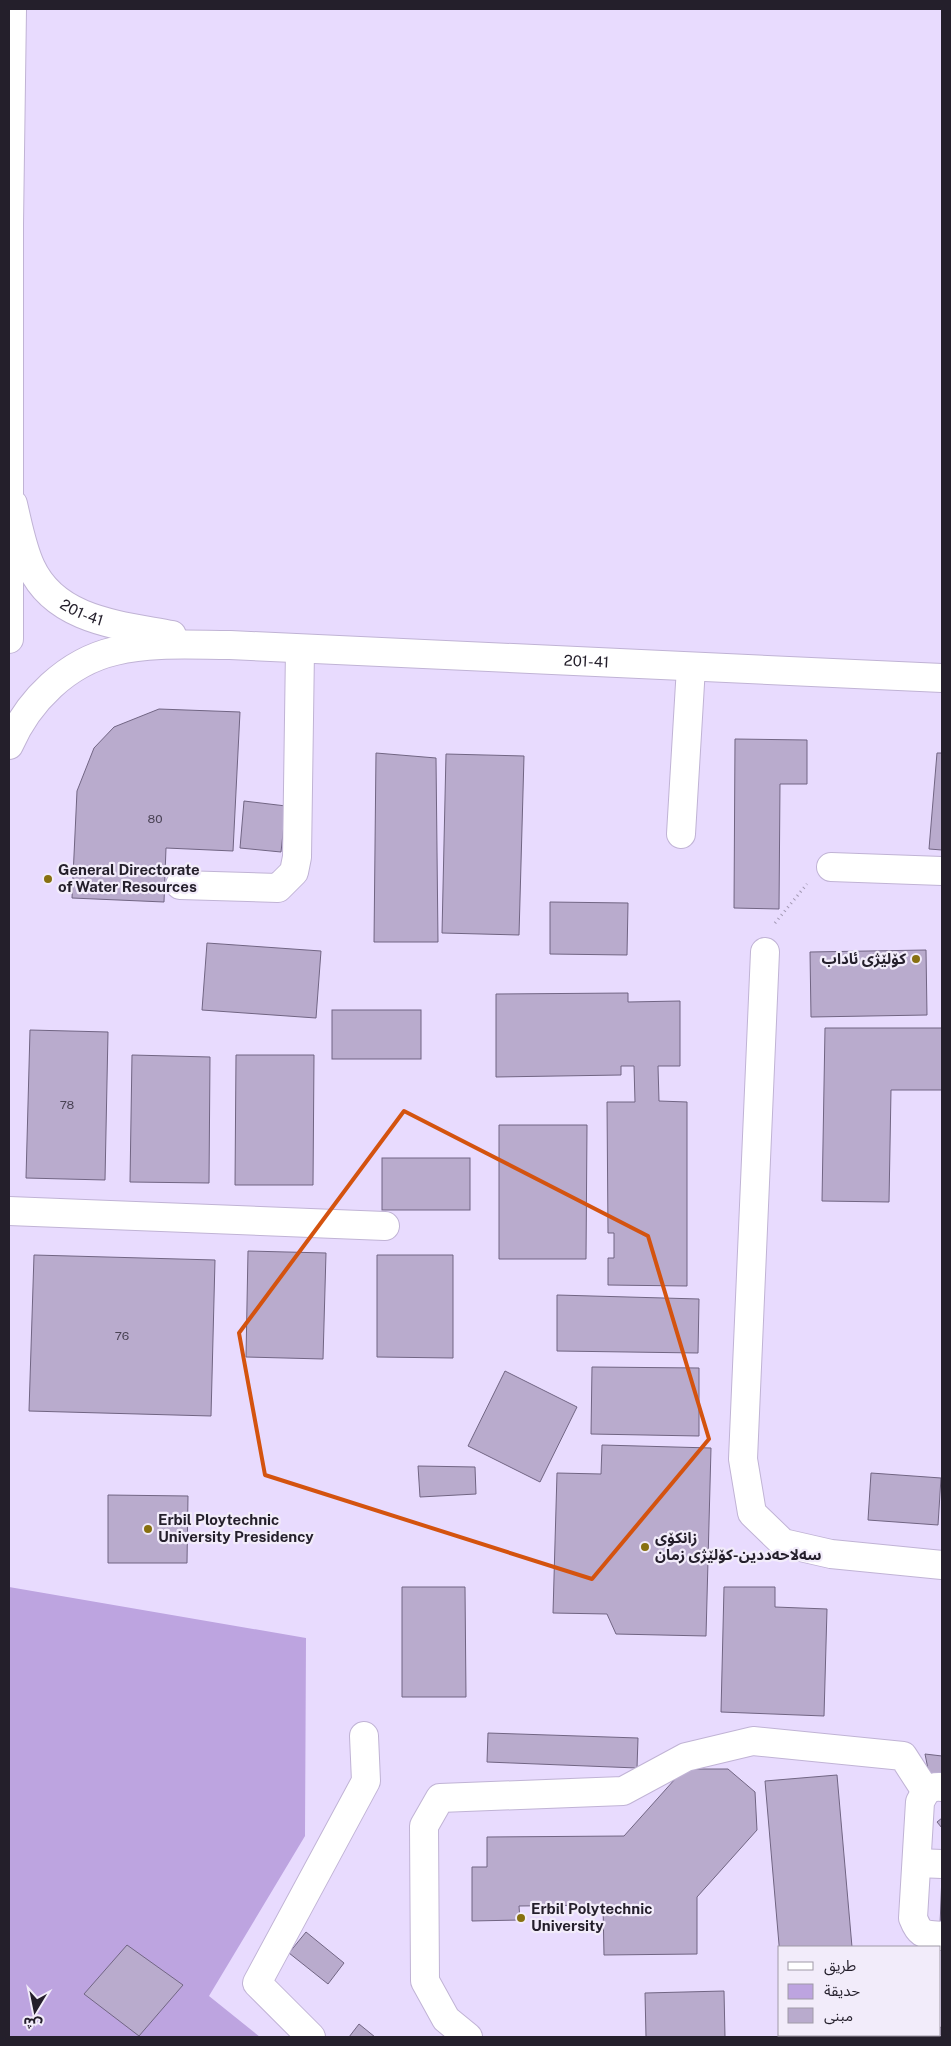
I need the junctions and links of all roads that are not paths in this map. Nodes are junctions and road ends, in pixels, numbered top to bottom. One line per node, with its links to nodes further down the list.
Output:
1 (12, 9): 2 (main road)
2 (10, 489): 3 (main road); 4 (main road, 201-41)
3 (9, 639)
4 (230, 645): 5 (main road, 201-41); 8 (main road, 201-41)
5 (300, 650): 6 (main road, 201-41); 12 (main road)
6 (691, 667): 7 (main road, 201-41); 9 (main road)
7 (942, 678)
8 (9, 745)
9 (681, 834)
10 (831, 867): 11 (main road)
11 (942, 871)
12 (180, 885)
13 (765, 952): 16 (main road)
14 (9, 1212): 15 (main road)
15 (386, 1226)
16 (942, 1565)
17 (364, 1736): 21 (main road)
18 (934, 1788): 19 (main road); 22 (main road)
19 (929, 1864): 20 (main road)
20 (942, 1936)
21 (311, 2037)
22 (468, 2037)

